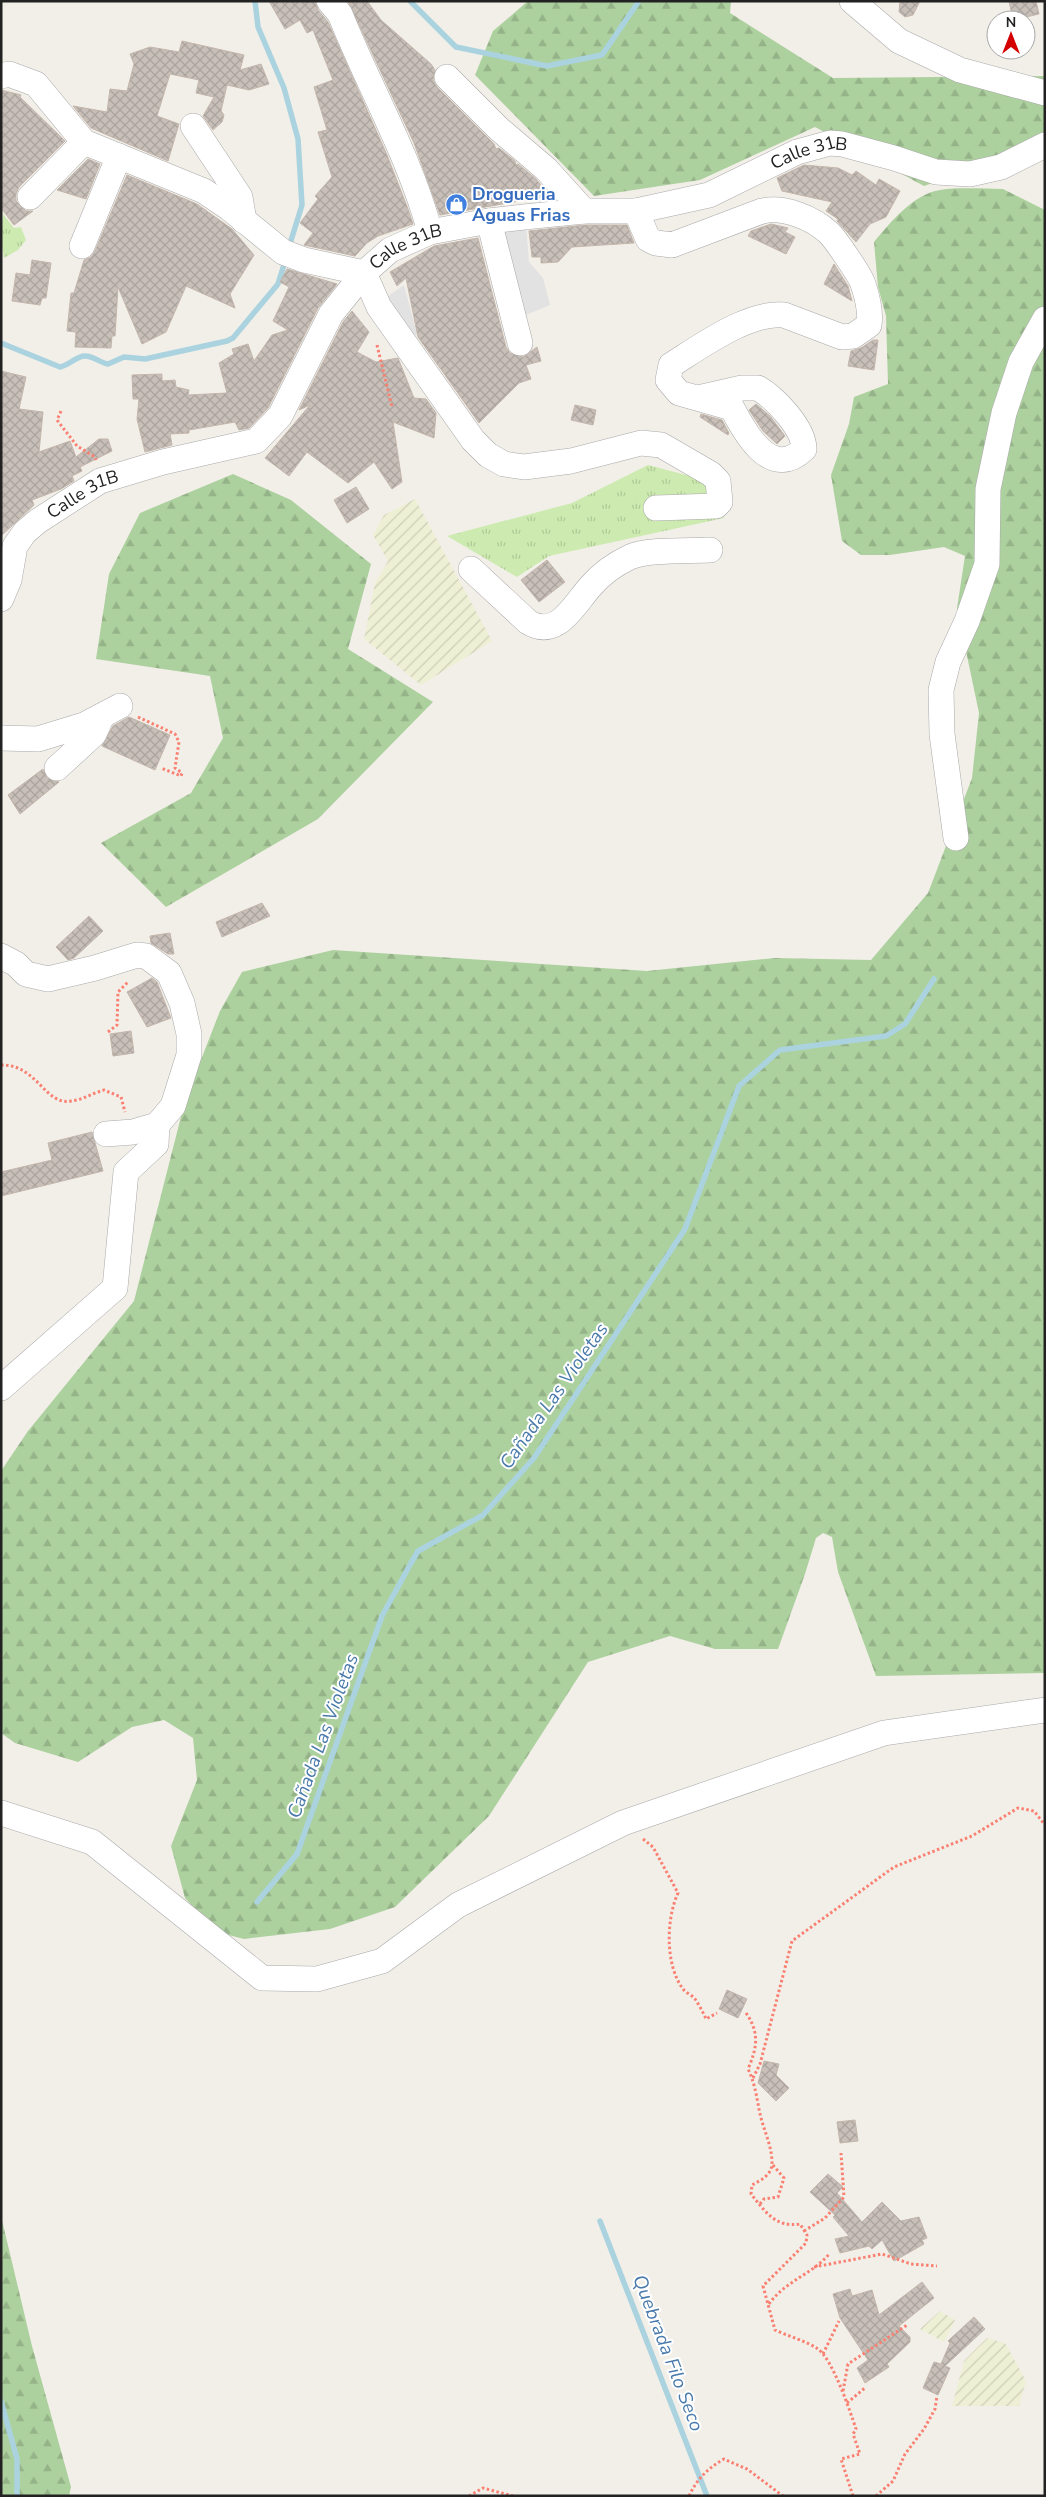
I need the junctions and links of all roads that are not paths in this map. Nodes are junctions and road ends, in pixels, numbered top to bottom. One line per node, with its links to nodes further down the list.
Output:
1 (329, 1): 15 (street)
2 (852, 1): 5 (street)
3 (4, 73): 7 (street)
4 (447, 77): 11 (street)
5 (1045, 93)
6 (193, 126): 14 (street)
7 (84, 142): 9 (street); 10 (street)
8 (1045, 145): 12 (street, Calle 31B)
9 (119, 156): 14 (street); 16 (street)
10 (30, 197)
11 (584, 211): 12 (street, Calle 31B); 13 (street, Calle 31B)
12 (636, 211): 20 (street)
13 (489, 220): 15 (street, Calle 31B); 19 (street)
14 (244, 221): 17 (street)
15 (430, 232): 17 (street, Calle 31B)
16 (82, 246)
17 (364, 273): 21 (street); 24 (street, Calle 31B)
18 (1045, 319): 27 (street)
19 (520, 343)
20 (698, 398)
21 (656, 508)
22 (710, 550): 23 (street)
23 (471, 569)
24 (1, 599)
25 (1, 738): 26 (street)
26 (57, 768)
27 (956, 838)
28 (1, 956): 29 (street)
29 (157, 1125): 30 (street); 31 (street)
30 (106, 1134)
31 (1, 1388)
32 (1045, 1710): 33 (street)
33 (1, 1813)

